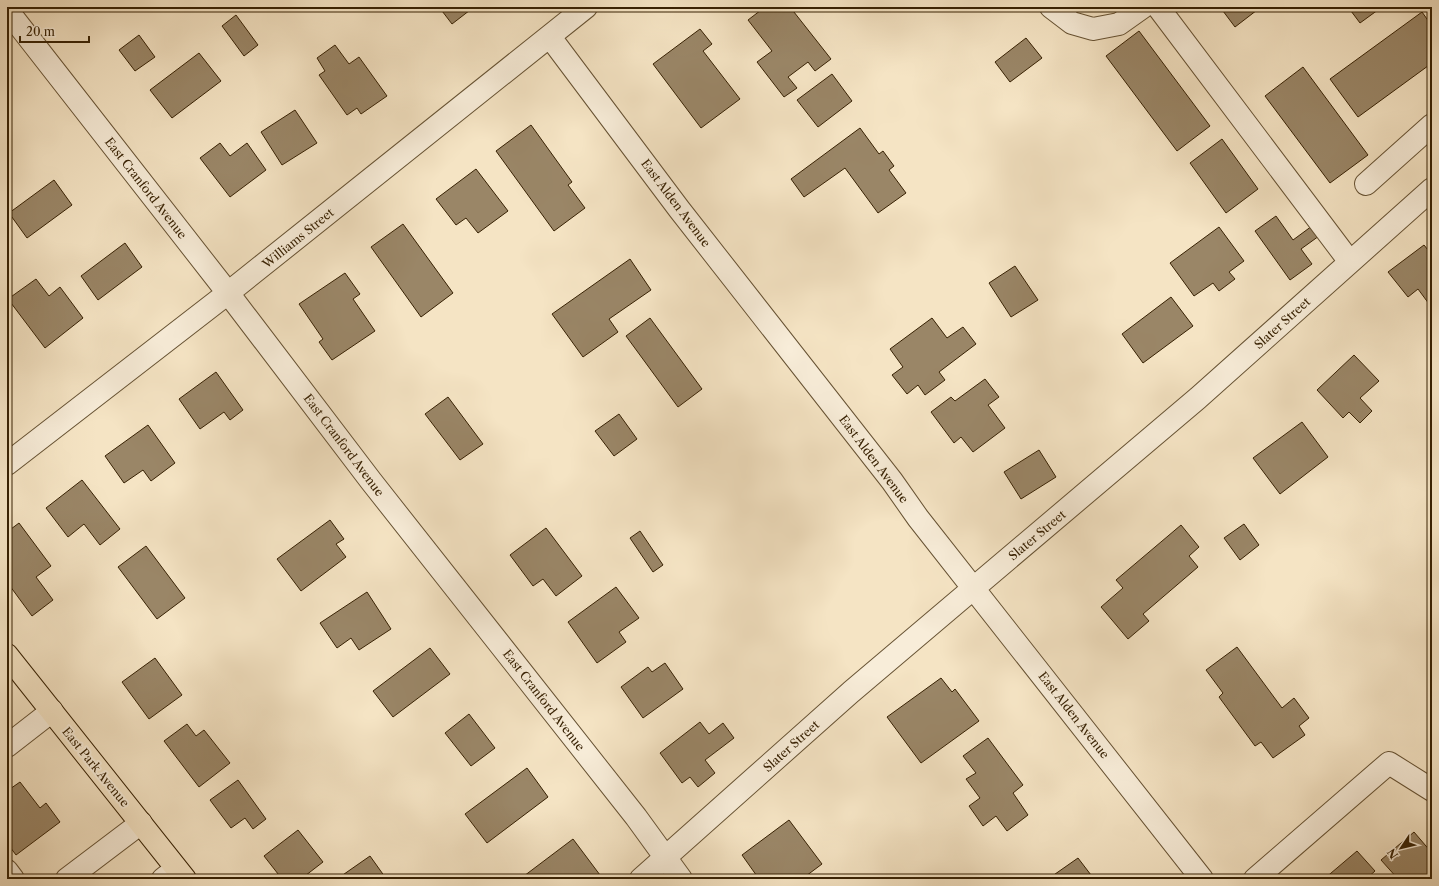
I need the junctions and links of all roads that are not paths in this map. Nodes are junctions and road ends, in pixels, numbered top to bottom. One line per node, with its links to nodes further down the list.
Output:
1 (586, 7): 6 (street, Williams Street)
2 (1051, 7): 3 (street)
3 (1143, 7)
4 (1158, 7): 10 (street)
5 (7, 10): 11 (street, East Cranford Avenue)
6 (550, 37): 11 (street, Williams Street); 13 (street, East Alden Avenue)
7 (1432, 124): 8 (street)
8 (1366, 184)
9 (1432, 189): 10 (street, Slater Street)
10 (1350, 262): 13 (street, Slater Street)
11 (228, 294): 12 (street, Williams Street); 19 (street, East Cranford Avenue)
12 (7, 464)
13 (974, 588): 19 (street, Slater Street); 26 (street, East Alden Avenue)
14 (7, 655): 15 (main road, East Park Avenue)
15 (52, 711): 16 (street); 18 (main road, East Park Avenue)
16 (7, 746)
17 (1432, 790): 27 (street)
18 (141, 823): 21 (main road, East Park Avenue); 23 (street)
19 (666, 858): 24 (street, Slater Street); 25 (street, East Cranford Avenue)
20 (7, 871): 22 (street)
21 (175, 876)
22 (13, 879)
23 (67, 879)
24 (641, 879)
25 (681, 879)
26 (1202, 879)
27 (1255, 879)

